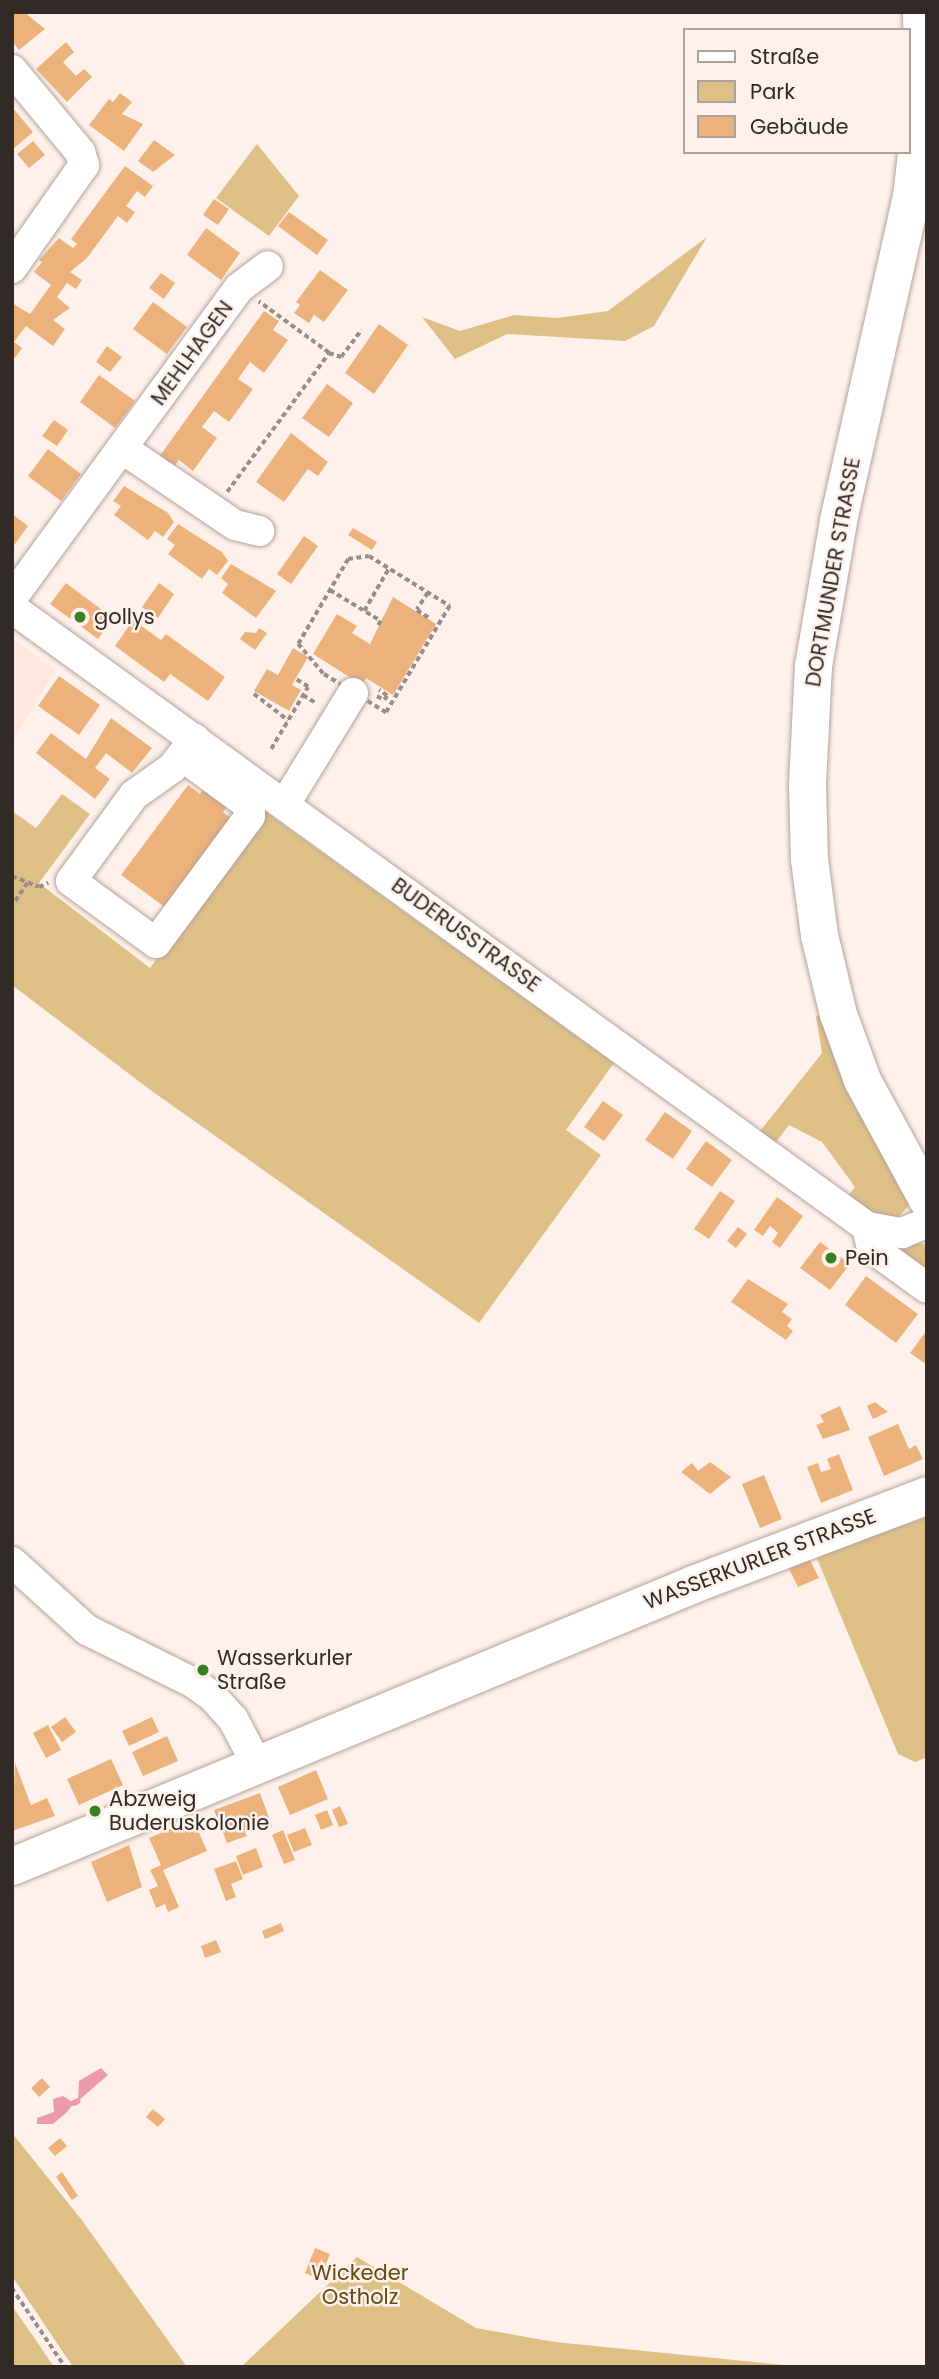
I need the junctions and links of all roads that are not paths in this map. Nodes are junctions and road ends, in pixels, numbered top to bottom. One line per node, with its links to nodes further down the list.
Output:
1 (921, 12): 12 (main road, DORTMUNDER STRASSE)
2 (12, 70): 4 (street)
3 (268, 266): 5 (street, MEHLHAGEN)
4 (12, 268)
5 (123, 449): 6 (street); 7 (street, MEHLHAGEN)
6 (259, 531)
7 (12, 598)
8 (12, 608): 10 (street, BUDERUSSTRASSE)
9 (353, 693): 11 (street)
10 (188, 748): 10 (street); 11 (street, BUDERUSSTRASSE)
11 (285, 804): 14 (street, BUDERUSSTRASSE)
12 (927, 1199)
13 (927, 1223): 14 (street, BUDERUSSTRASSE)
14 (867, 1227): 15 (street)
15 (927, 1287)
16 (927, 1495): 18 (main road, WASSERKURLER STRASSE)
17 (12, 1562): 18 (street)
18 (256, 1763): 19 (main road, WASSERKURLER STRASSE)
19 (12, 1866)

